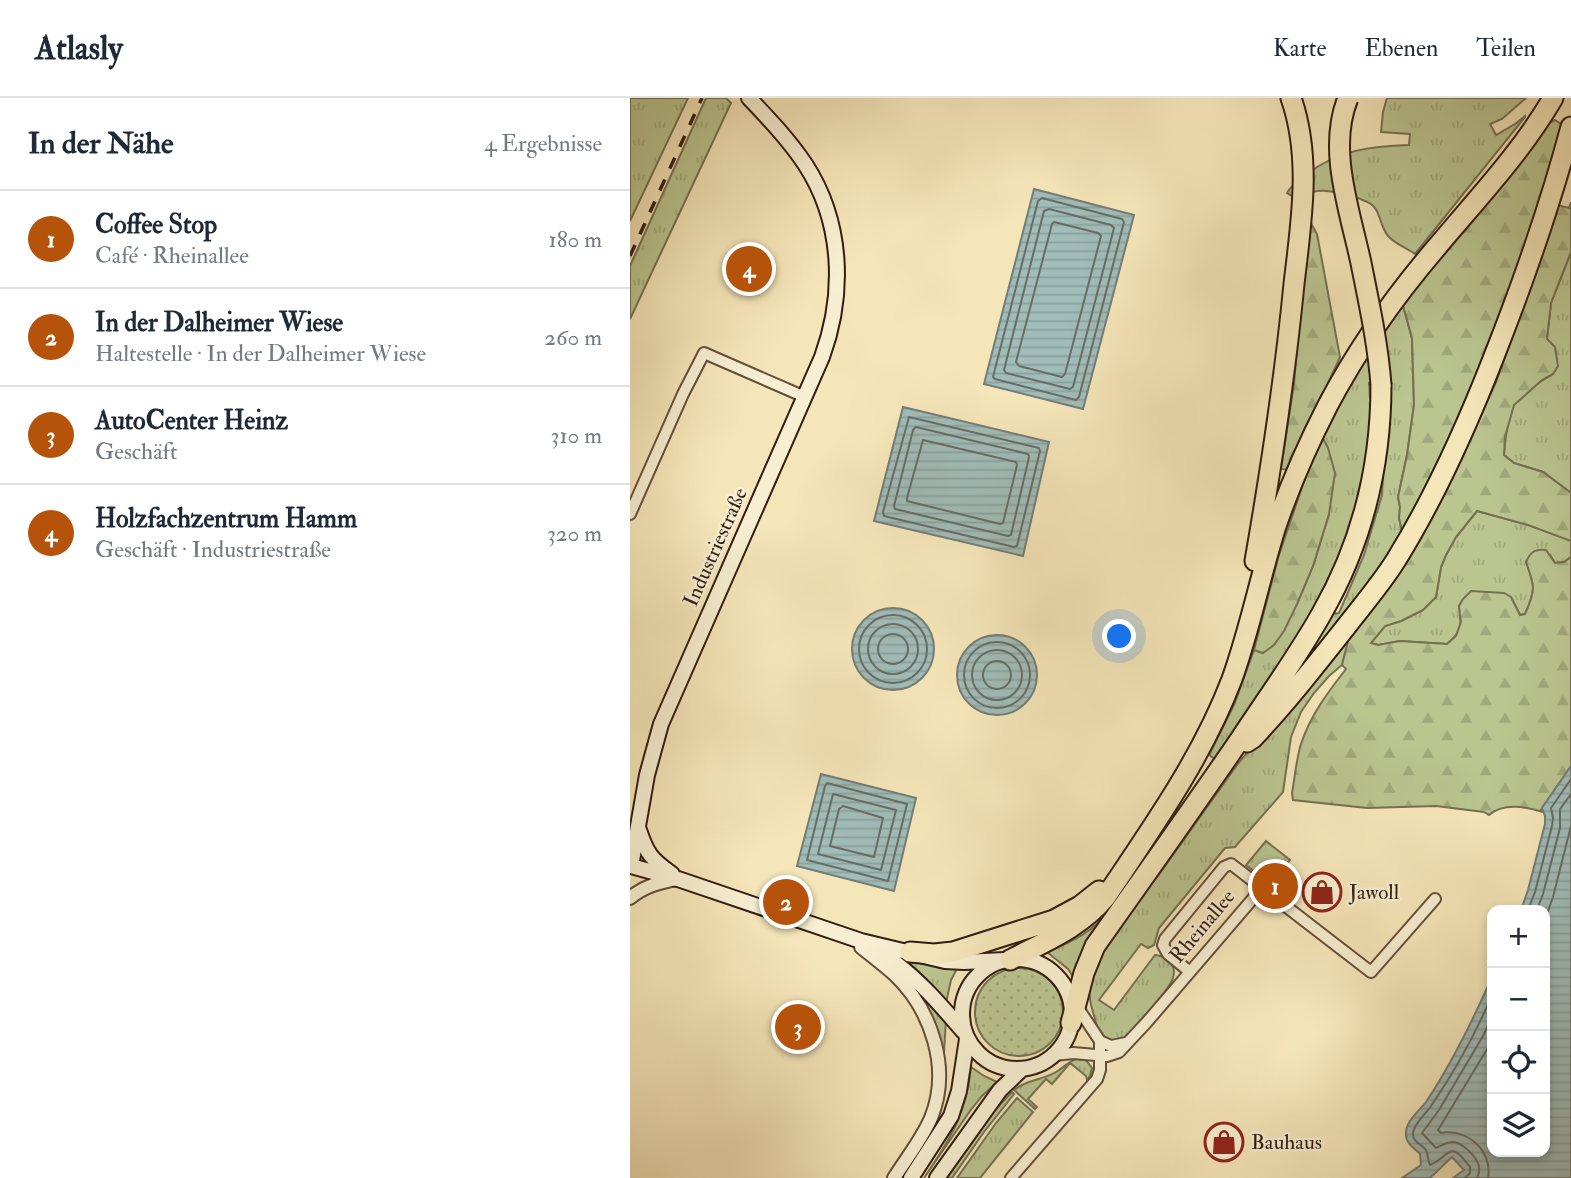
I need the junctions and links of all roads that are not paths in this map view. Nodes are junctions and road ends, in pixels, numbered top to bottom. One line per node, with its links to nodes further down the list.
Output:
1 (749, 98): 6 (main road, Industriestraße)
2 (1291, 98): 8 (highway)
3 (1348, 98): 9 (highway, bridge)
4 (1553, 98): 8 (highway)
5 (1571, 127): 9 (highway)
6 (805, 397): 7 (street); 10 (main road, Industriestraße)
7 (630, 514)
8 (1221, 704): 11 (highway)
9 (1236, 744): 21 (highway)
10 (634, 832): 12 (main road, Industriestraße); 13 (main road)
11 (1133, 855): 18 (highway); 19 (highway)
12 (630, 867): 13 (main road)
13 (678, 879): 15 (street); 17 (main road)
14 (1262, 888): 16 (street, Rheinallee); 20 (street, Rheinallee); 20 (street)
15 (630, 898)
16 (1435, 899)
17 (855, 939): 18 (main road); 22 (main road); 29 (street)
18 (910, 952): 19 (main road)
19 (1008, 960): 21 (main road); 22 (main road)
20 (1190, 972): 24 (street, Rheinallee)
21 (1071, 1005): 23 (street); 25 (main road)
22 (966, 1035): 27 (main road); 28 (main road)
23 (1100, 1041): 24 (street); 26 (street)
24 (1129, 1042): 26 (street, Rheinallee)
25 (1054, 1055): 26 (street); 27 (main road)
26 (1101, 1056): 31 (street)
27 (1022, 1069): 30 (main road)
28 (912, 1176)
29 (894, 1178)
30 (937, 1178)
31 (1011, 1178)

